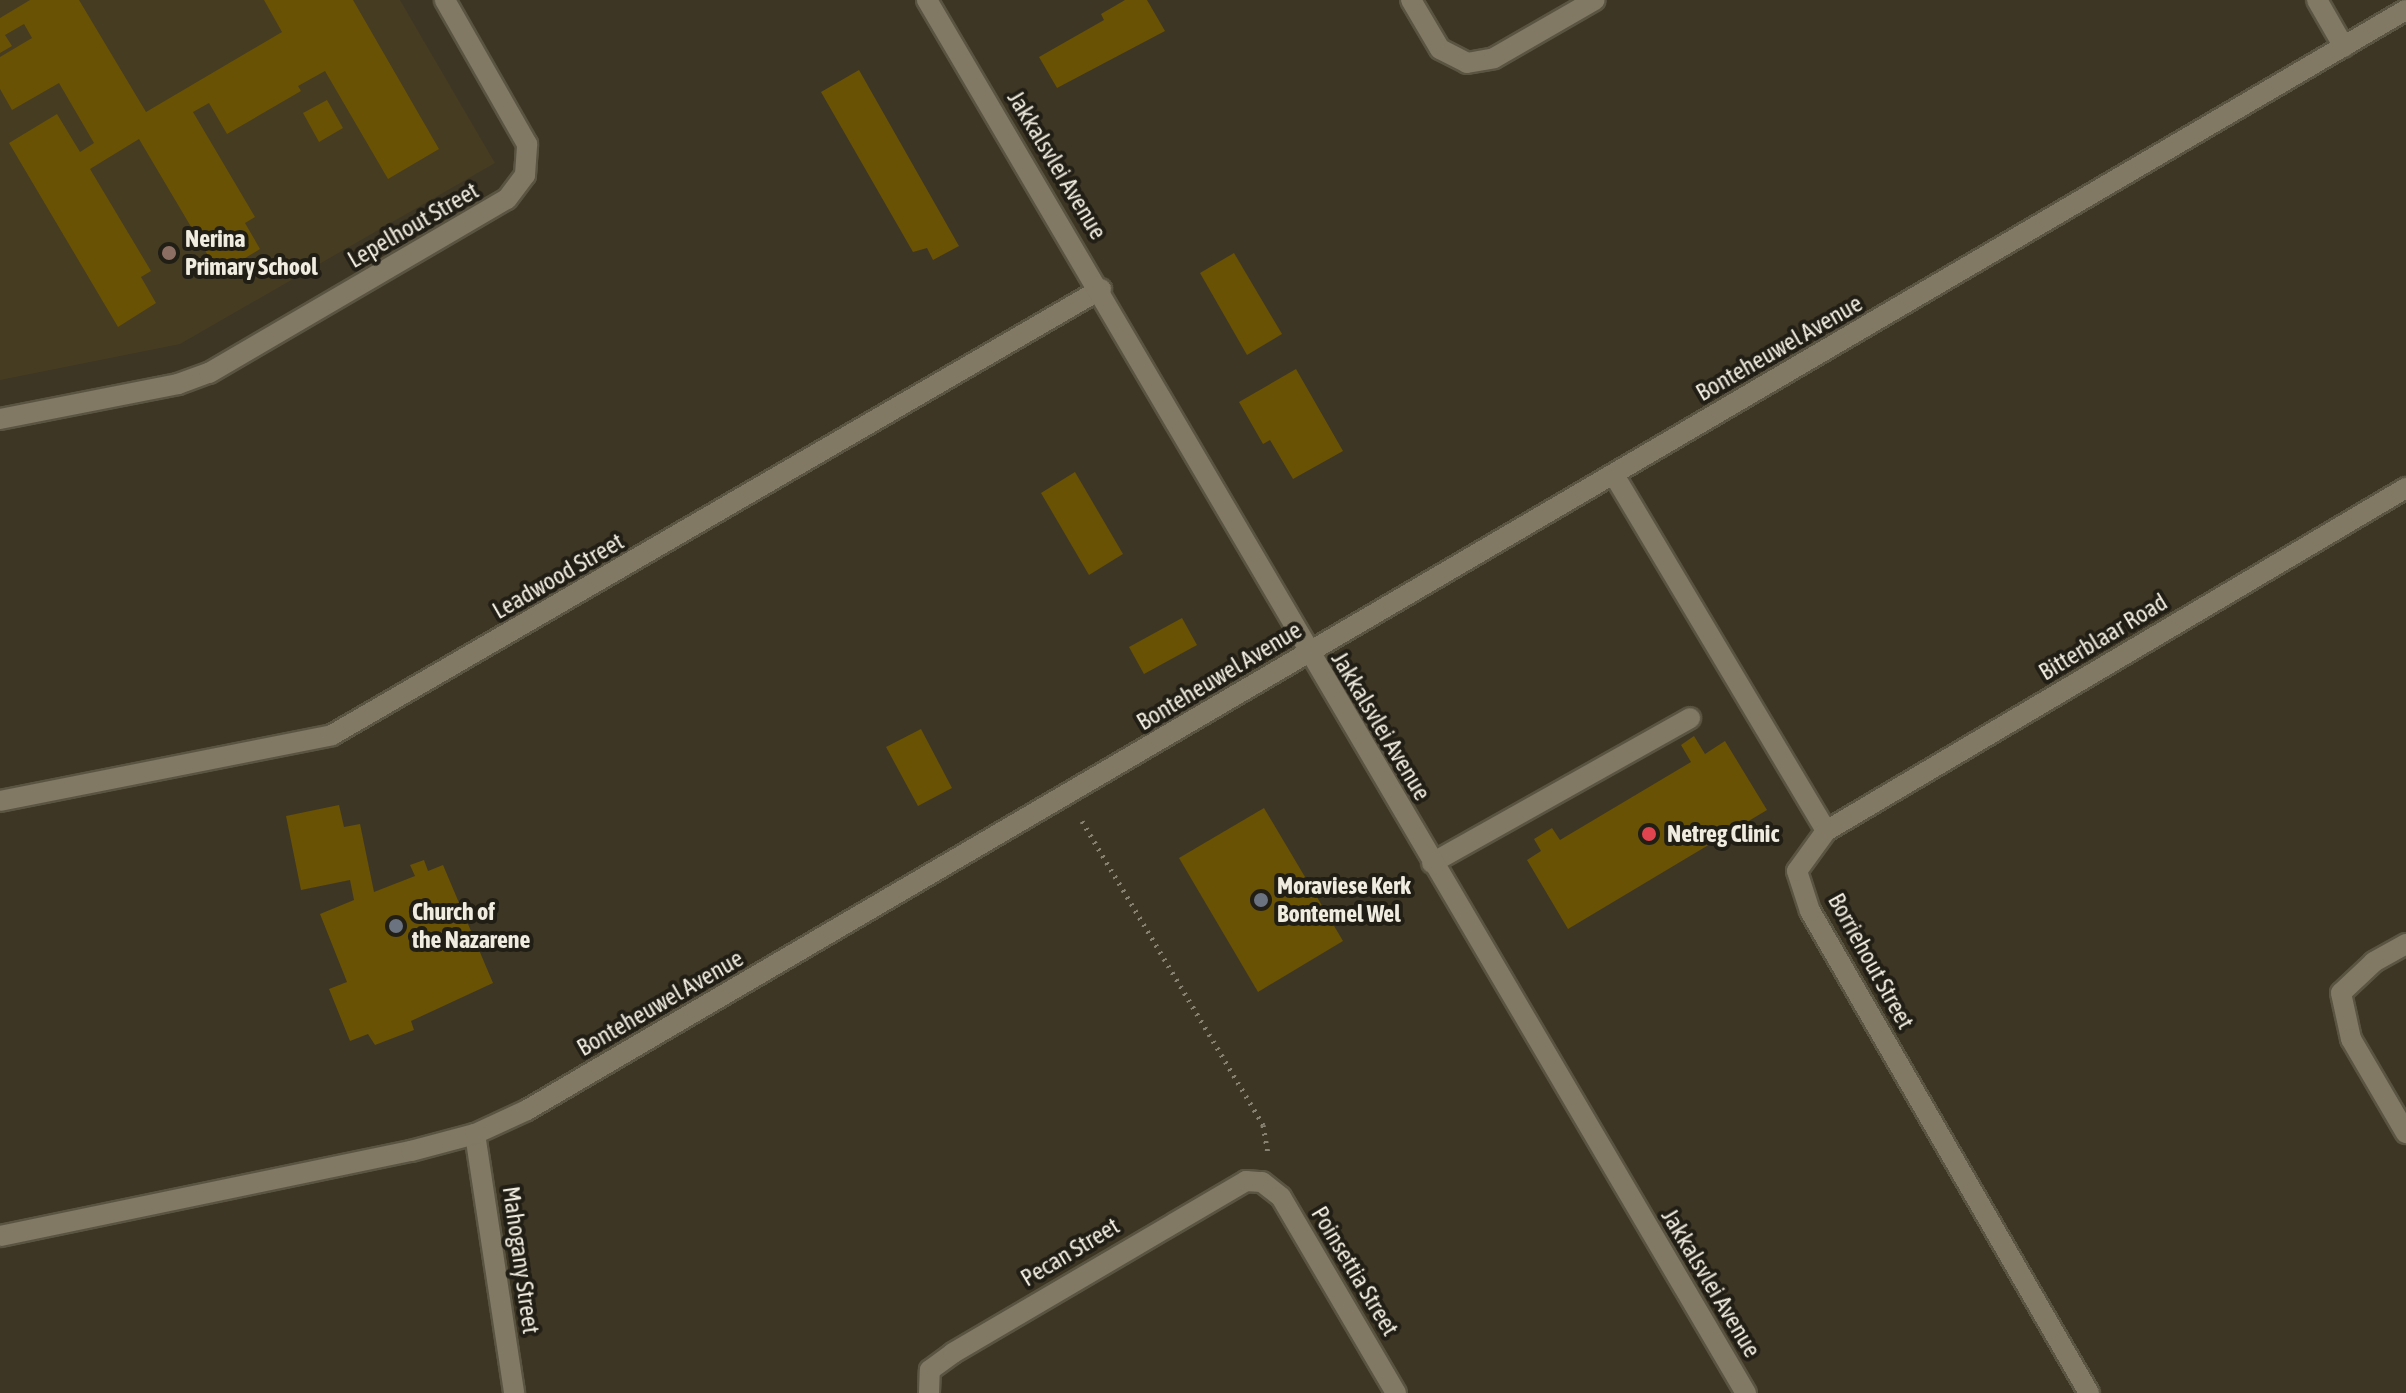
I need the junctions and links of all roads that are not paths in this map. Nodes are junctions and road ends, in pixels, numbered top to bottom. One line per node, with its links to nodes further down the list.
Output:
1 (445, 0): 9 (street, Lepelhout Street)
2 (927, 0): 8 (street, Jakkalsvlei Avenue)
3 (1411, 0): 4 (street)
4 (1595, 0)
5 (2317, 0): 7 (street)
6 (2406, 10): 7 (street, Bonteheuwel Avenue)
7 (2344, 47): 10 (street, Bonteheuwel Avenue)
8 (1101, 289): 12 (street, Jakkalsvlei Avenue); 14 (street, Leadwood Street)
9 (0, 419)
10 (1614, 475): 12 (street, Bonteheuwel Avenue); 15 (street)
11 (2406, 488): 15 (street, Bitterblaar Road)
12 (1308, 654): 16 (street, Jakkalsvlei Avenue); 19 (street, Bonteheuwel Avenue)
13 (1690, 718): 16 (street)
14 (0, 801)
15 (1826, 831): 26 (street, Borriehout Street)
16 (1432, 863): 25 (street, Jakkalsvlei Avenue)
17 (2406, 944): 18 (street)
18 (2406, 1133)
19 (475, 1134): 21 (street, Bonteheuwel Avenue); 22 (street, Mahogany Street)
20 (1262, 1182): 23 (street, Pecan Street); 24 (street, Poinsettia Street)
21 (0, 1236)
22 (514, 1393)
23 (929, 1393)
24 (1396, 1393)
25 (1746, 1393)
26 (2089, 1393)

